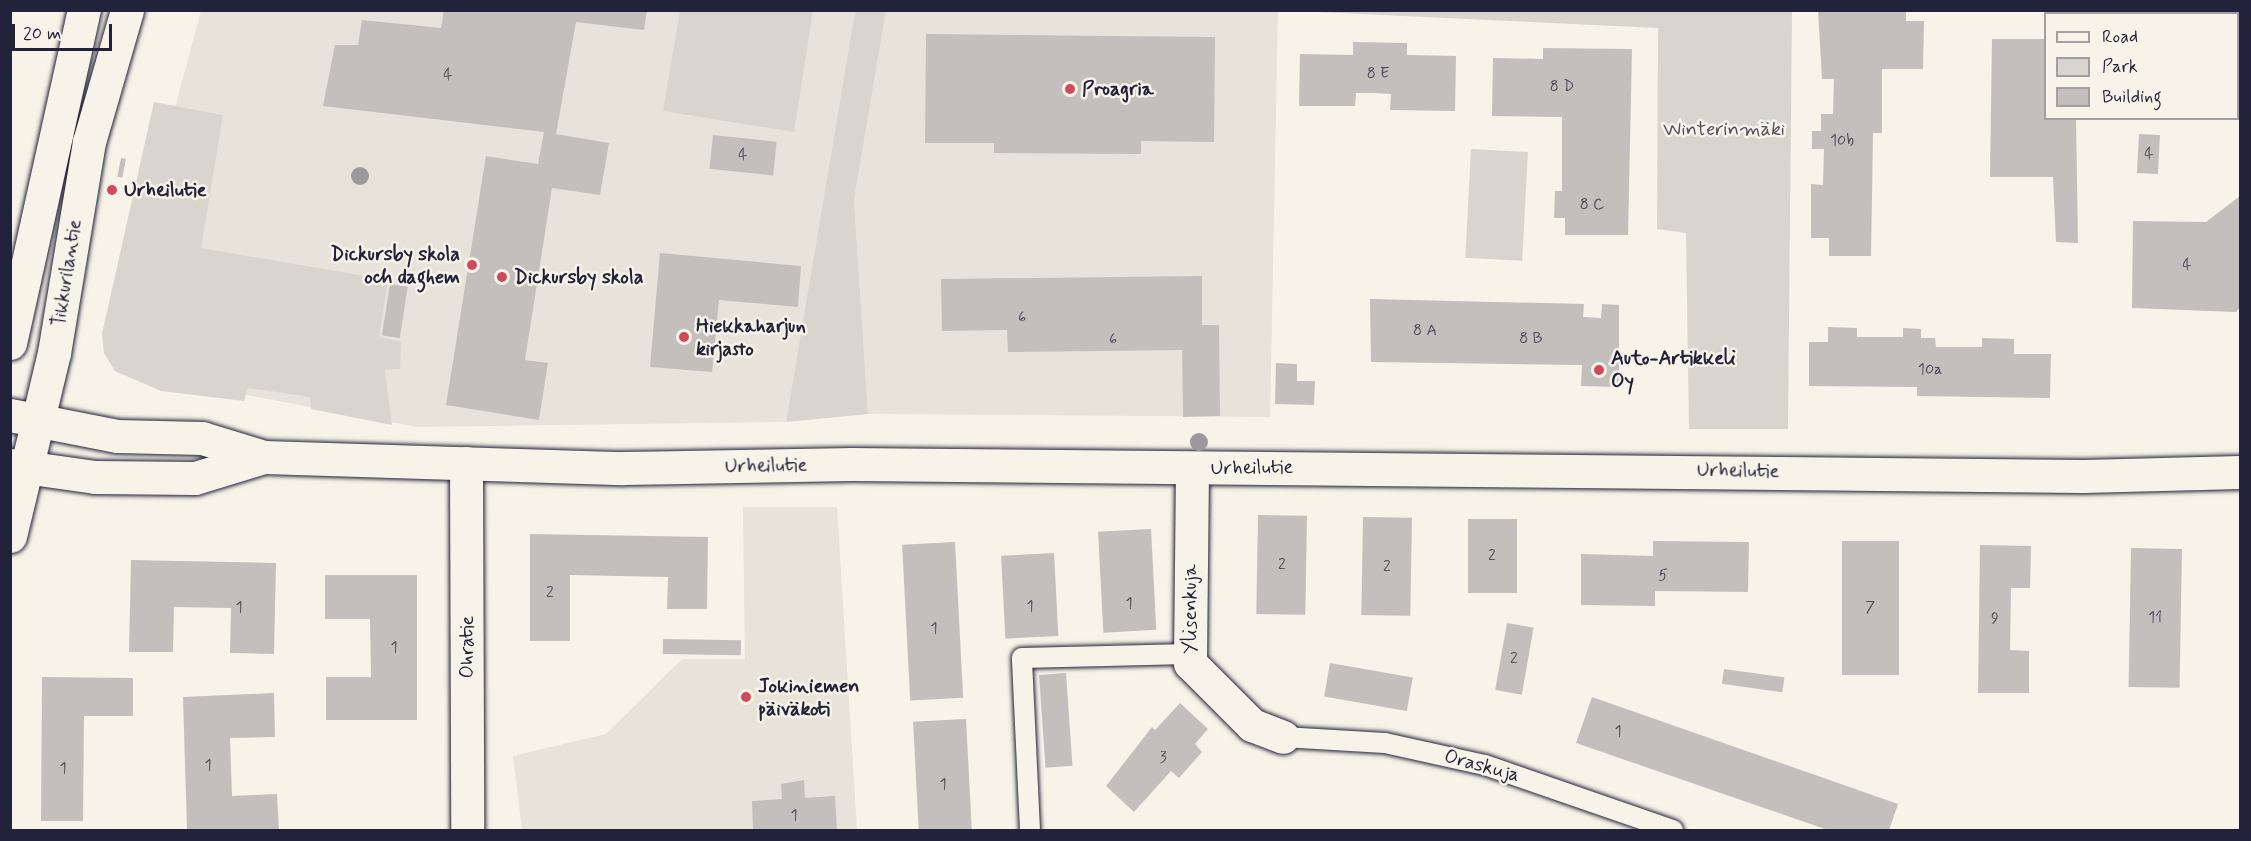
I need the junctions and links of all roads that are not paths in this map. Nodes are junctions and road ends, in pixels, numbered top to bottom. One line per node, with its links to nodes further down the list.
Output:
1 (84, 10): 3 (main road, Tikkurilantie)
2 (127, 10): 4 (main road, Tikkurilantie)
3 (10, 343)
4 (24, 418): 5 (main road, Urheilutie); 7 (main road, Tikkurilantie)
5 (264, 457): 6 (main road, Urheilutie); 7 (main road, Urheilutie)
6 (466, 463): 8 (main road, Urheilutie); 13 (main road, Ohratie)
7 (19, 466): 10 (main road, Tikkurilantie)
8 (1192, 469): 9 (main road, Urheilutie); 11 (main road, Ylisenkuja)
9 (2241, 472)
10 (10, 536)
11 (1189, 654): 12 (main road, Ylisenkuja); 14 (lane)
12 (1283, 738): 15 (lane, Oraskuja)
13 (468, 831)
14 (1030, 831)
15 (1673, 831)

